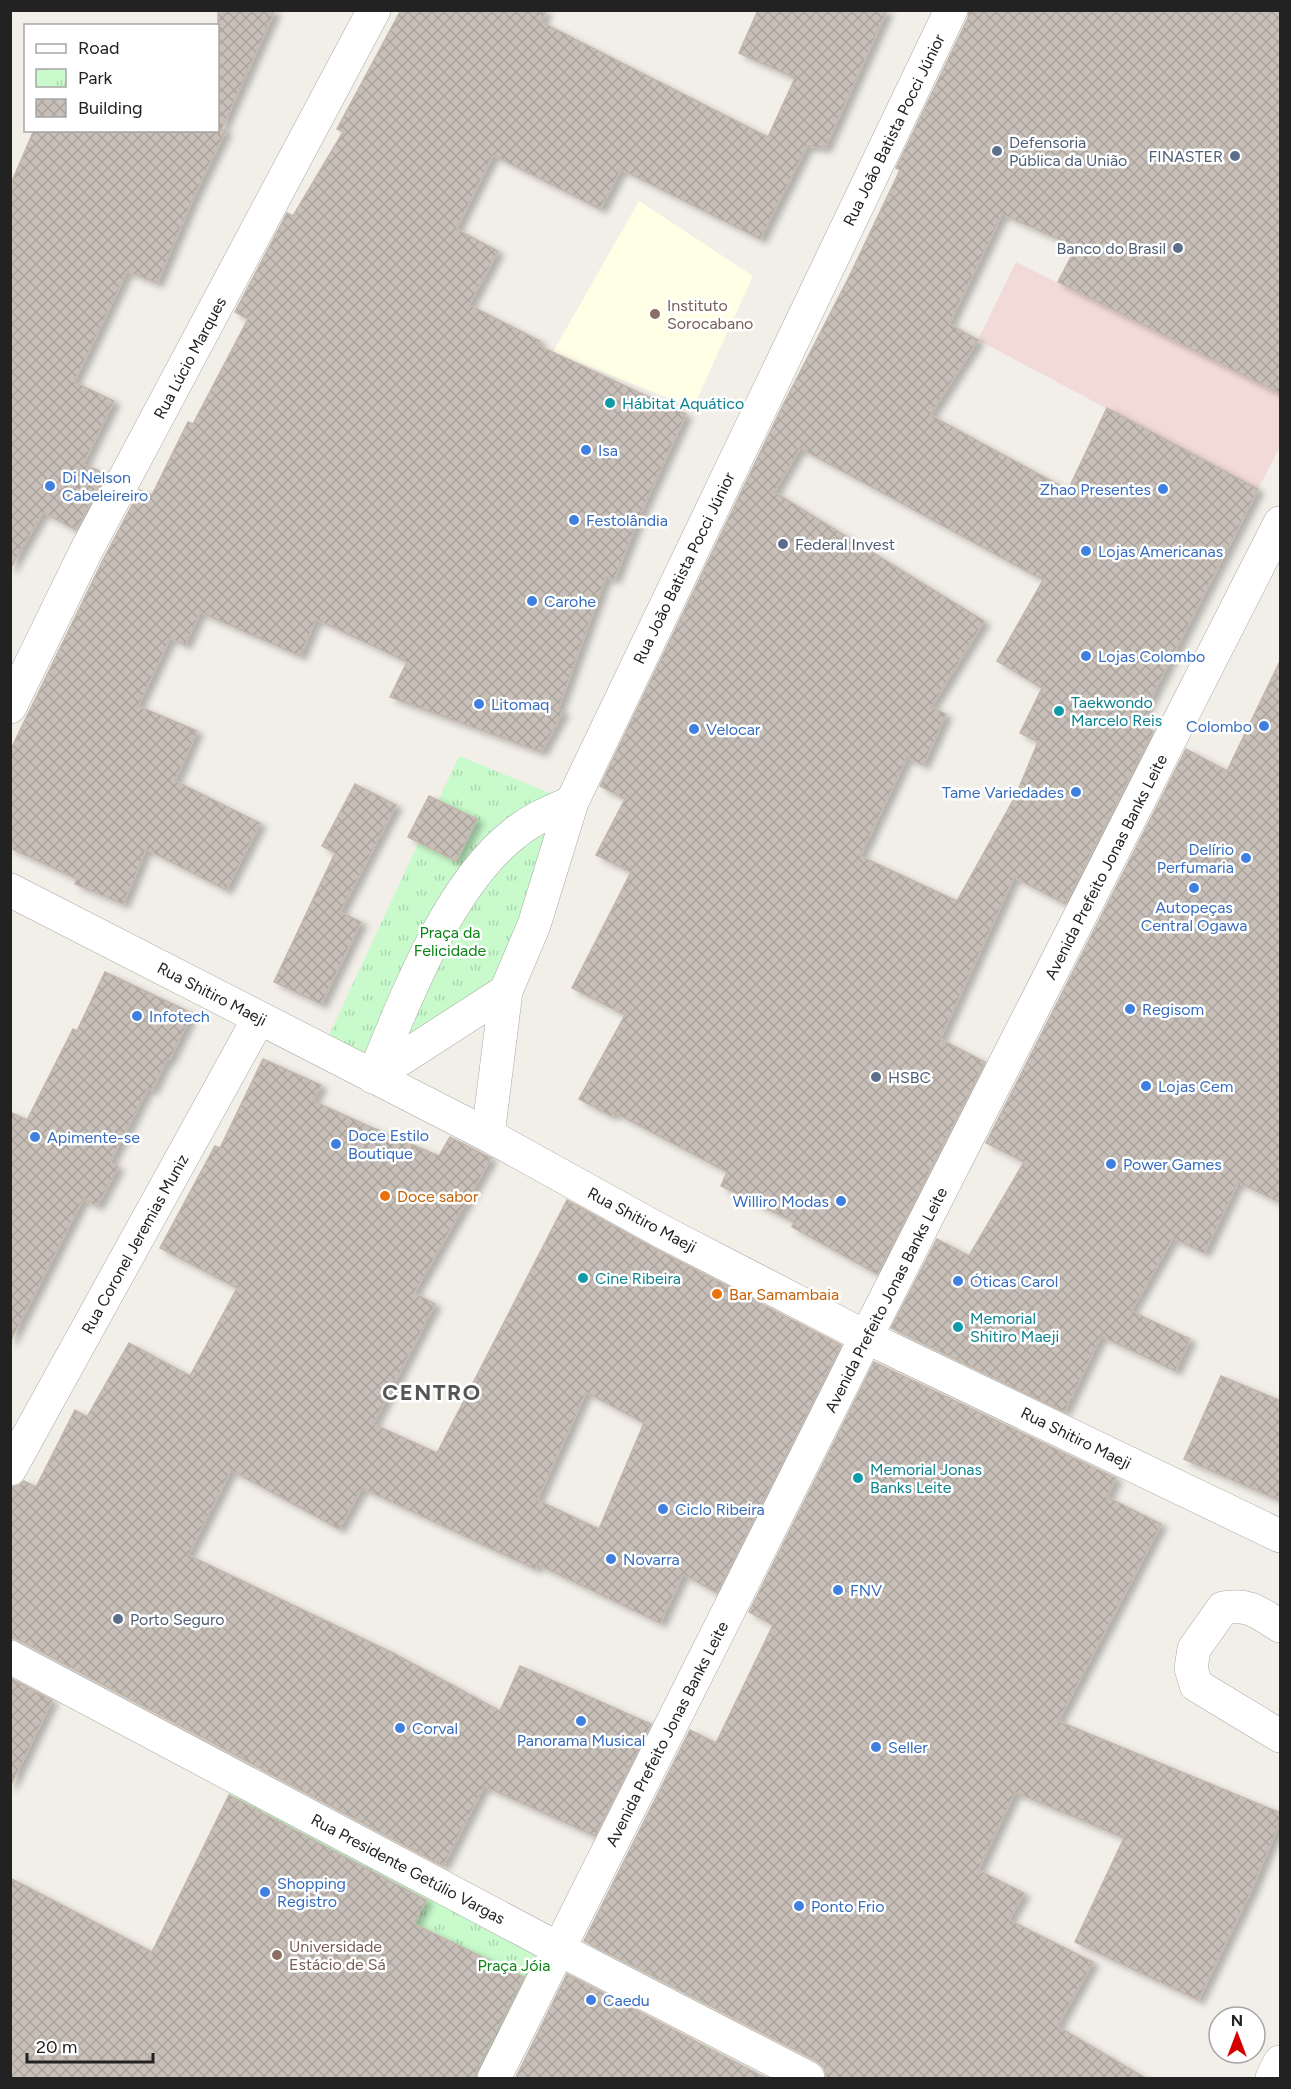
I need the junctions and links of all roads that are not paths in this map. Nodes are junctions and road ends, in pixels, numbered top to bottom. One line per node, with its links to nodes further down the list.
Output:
1 (374, 10): 4 (street, Rua Lúcio Marques)
2 (951, 10): 5 (street, Rua João Batista Pocci Júnior)
3 (1281, 524): 11 (street, Avenida Prefeito Jonas Banks Leite)
4 (10, 707)
5 (572, 802): 7 (street, Rua João Batista Pocci Júnior); 9 (street)
6 (10, 890): 8 (street, Rua Shitiro Maeji)
7 (506, 991): 9 (street); 10 (street, Rua João Batista Pocci Júnior)
8 (260, 1018): 9 (street, Rua Shitiro Maeji); 12 (street, Rua Coronel Jeremias Muniz)
9 (373, 1077): 10 (street, Rua Shitiro Maeji)
10 (488, 1135): 11 (street, Rua Shitiro Maeji)
11 (866, 1337): 13 (street, Rua Shitiro Maeji); 17 (street, Avenida Prefeito Jonas Banks Leite)
12 (10, 1469)
13 (1281, 1536)
14 (1281, 1626): 16 (street)
15 (10, 1657): 17 (street, Rua Presidente Getúlio Vargas)
16 (1281, 1736)
17 (559, 1949): 19 (street, Avenida Prefeito Jonas Banks Leite); 20 (street, Rua Presidente Getúlio Vargas)
18 (1281, 2062): 21 (street)
19 (494, 2079)
20 (808, 2079)
21 (1272, 2079)

